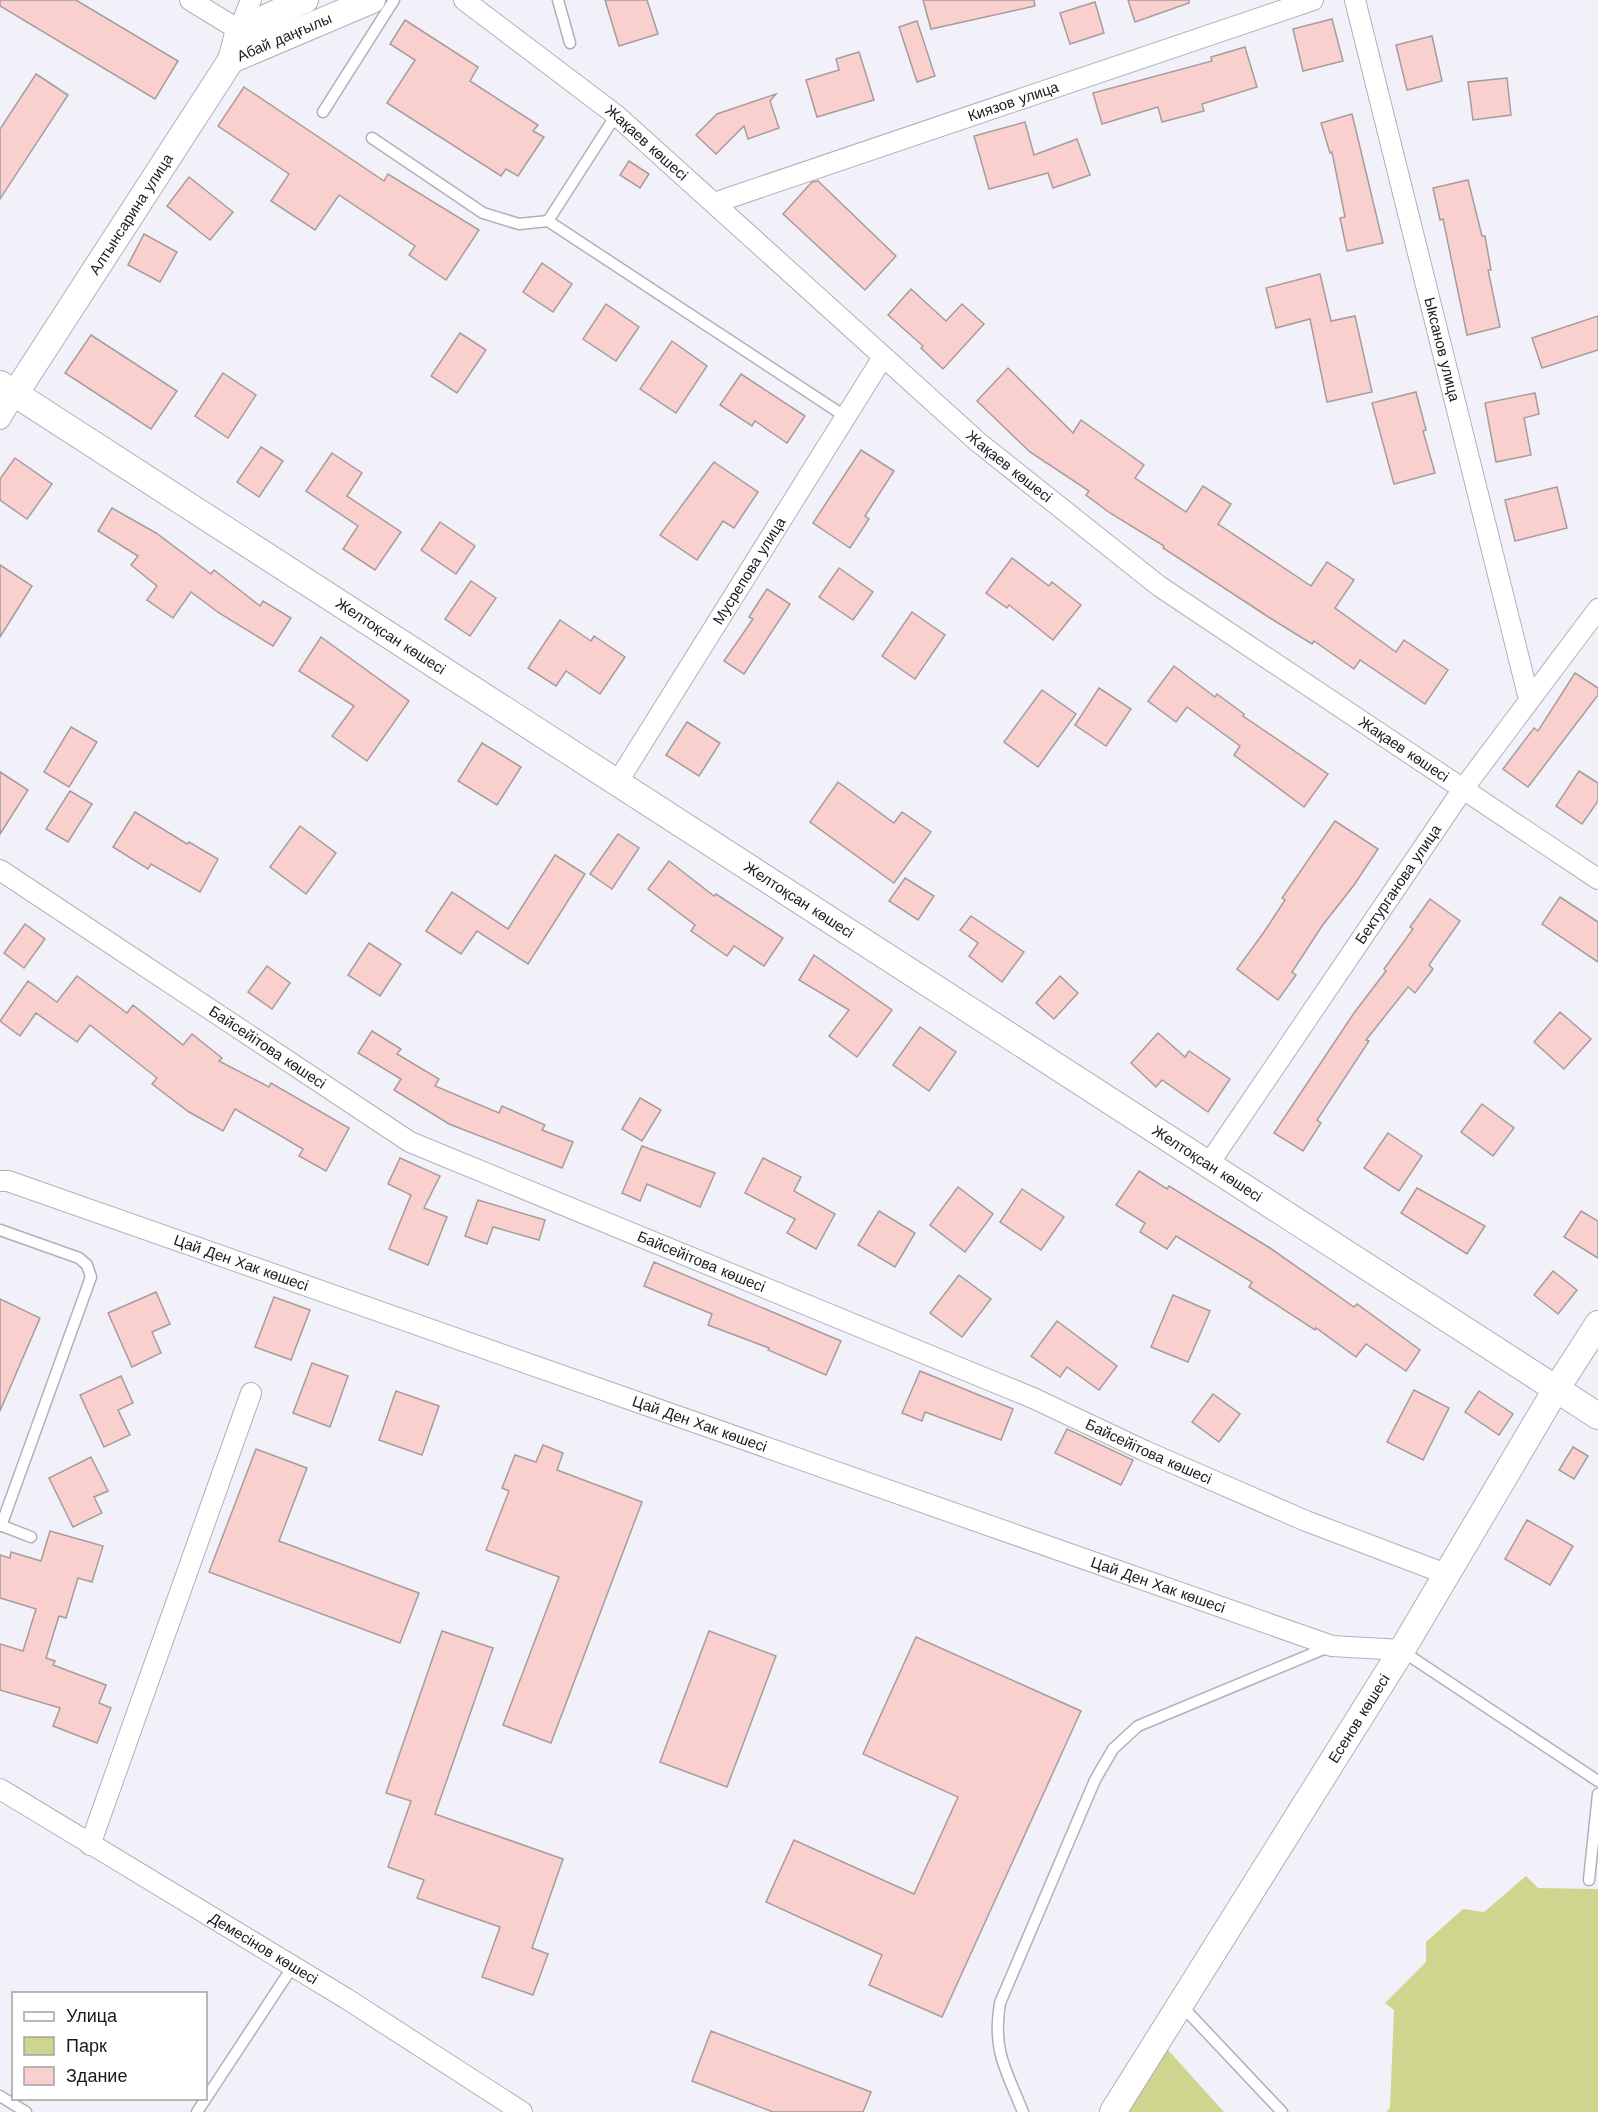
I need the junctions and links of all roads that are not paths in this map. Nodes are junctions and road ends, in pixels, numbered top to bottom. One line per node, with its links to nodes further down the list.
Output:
1 (190, 0): 10 (street)
2 (251, 0): 10 (street)
3 (305, 0): 10 (street, Абай даңғылы)
4 (372, 0): 12 (street, Абай даңғылы)
5 (394, 0): 13 (lane)
6 (464, 0): 14 (street, Жақаев көшесі)
7 (558, 0): 11 (lane)
8 (1312, 0): 16 (street, Киязов улица)
9 (1355, 0): 23 (street, Ыксанов улица)
10 (239, 30): 12 (street, Алтынсарина улица)
11 (570, 43)
12 (231, 60): 19 (street, Алтынсарина улица)
13 (323, 112)
14 (616, 115): 16 (street, Жақаев көшесі); 17 (lane)
15 (372, 138): 17 (lane)
16 (714, 203): 18 (street, Жақаев көшесі)
17 (548, 221): 20 (lane)
18 (883, 357): 20 (street, Мусрепова улица); 25 (street, Жақаев көшесі)
19 (8, 389): 21 (street); 24 (street, Желтоқсан көшесі)
20 (846, 417): 24 (street, Мусрепова улица)
21 (0, 419)
22 (1598, 609): 23 (street, Бектурганова улица)
23 (1529, 699): 25 (street, Бектурганова улица)
24 (617, 783): 28 (street, Желтоқсан көшесі)
25 (1463, 789): 27 (street, Жақаев көшесі); 28 (street, Бектурганова улица)
26 (0, 870): 37 (street, Байсейітова көшесі)
27 (1598, 879)
28 (1208, 1165): 32 (street, Желтоқсан көшесі)
29 (0, 1181): 38 (street, Цай Ден Хак көшесі)
30 (0, 1230): 35 (lane)
31 (1598, 1324): 32 (street, Есенов көшесі)
32 (1555, 1391): 34 (street, Желтоқсан көшесі); 37 (street, Есенов көшесі)
33 (250, 1394): 43 (street)
34 (1598, 1416)
35 (1, 1525): 36 (lane)
36 (31, 1537)
37 (1446, 1574): 39 (street, Есенов көшесі)
38 (1332, 1646): 39 (street, Цай Ден Хак көшесі); 52 (lane)
39 (1402, 1650): 40 (lane); 46 (street, Есенов көшесі)
40 (1598, 1781)
41 (0, 1789): 43 (street, Демесінов көшесі)
42 (1598, 1794): 44 (lane)
43 (90, 1845): 45 (street, Демесінов көшесі)
44 (1589, 1880)
45 (293, 1966): 48 (lane); 49 (street, Демесінов көшесі)
46 (1180, 2004): 53 (street, Есенов көшесі); 54 (lane)
47 (0, 2096): 50 (lane)
48 (207, 2097)
49 (500, 2106): 51 (street, Демесінов көшесі)
50 (26, 2112)
51 (522, 2112)
52 (1023, 2112)
53 (1113, 2112)
54 (1282, 2112)

